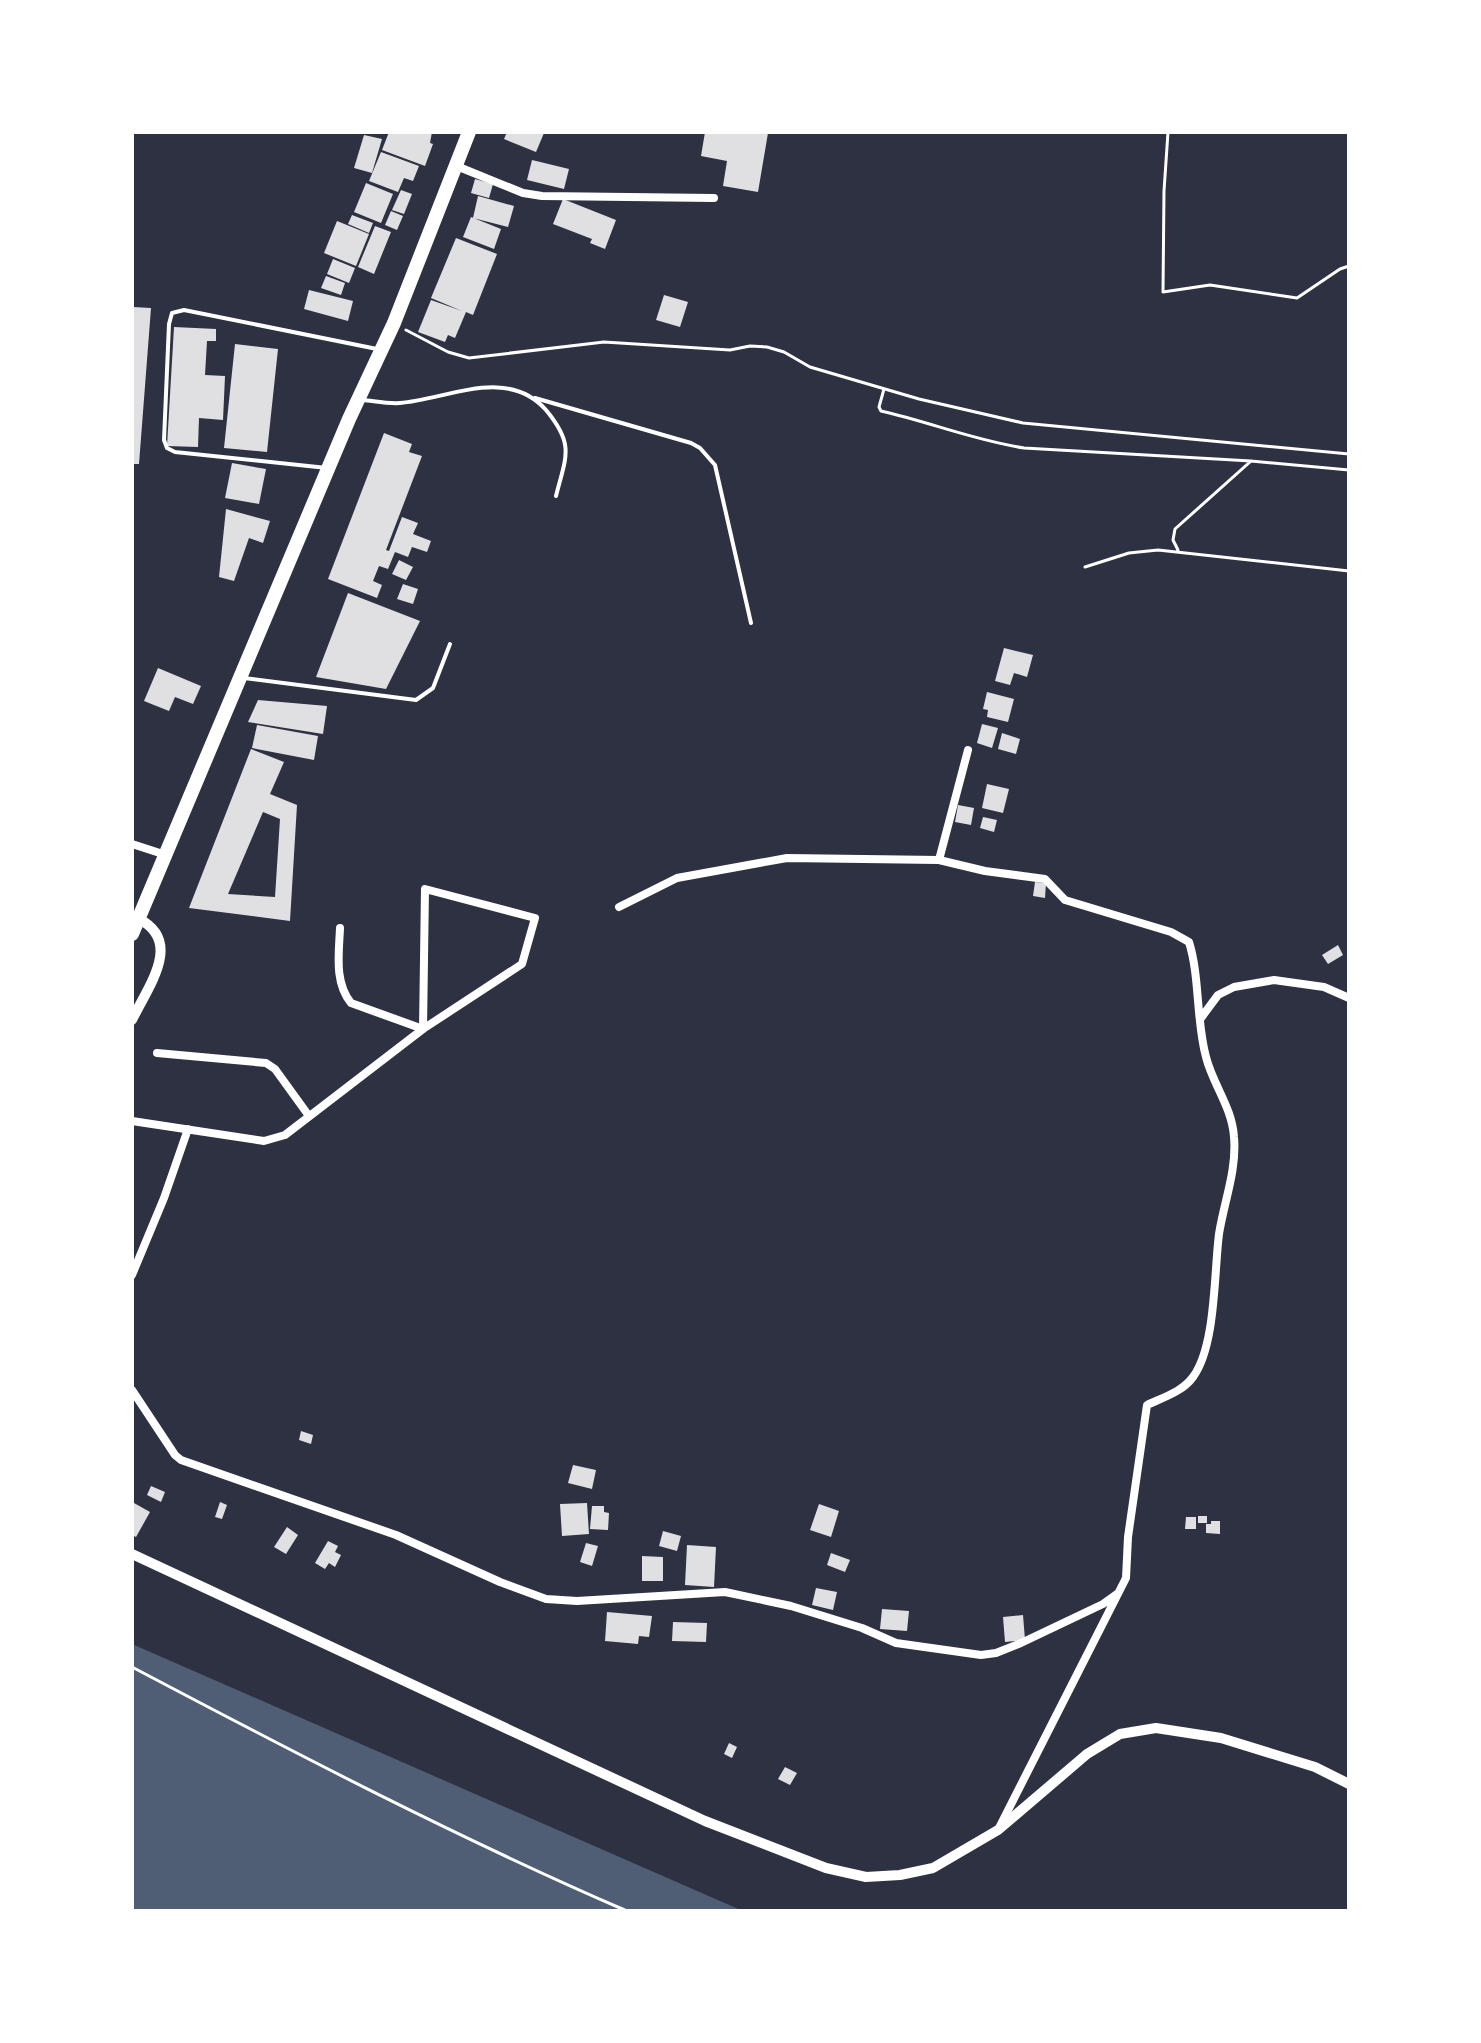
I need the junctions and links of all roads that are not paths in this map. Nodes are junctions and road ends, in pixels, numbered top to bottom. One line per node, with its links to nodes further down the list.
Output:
1 (469, 132): 2 (highway)
2 (454, 165): 3 (street); 4 (highway)
3 (714, 198)
4 (381, 350): 6 (highway); 7 (lane)
5 (535, 398): 6 (lane); 8 (lane); 9 (lane)
6 (358, 399): 7 (highway)
7 (329, 468): 11 (highway)
8 (556, 496)
9 (751, 623)
10 (450, 644): 11 (lane)
11 (241, 678): 14 (highway)
12 (968, 750): 15 (street)
13 (132, 844): 14 (street)
14 (166, 855): 17 (highway)
15 (939, 860): 16 (street); 21 (street)
16 (619, 907)
17 (139, 919): 19 (highway); 22 (street)
18 (340, 928): 23 (street)
19 (132, 934)
20 (1349, 998): 21 (street)
21 (1201, 1018): 31 (street)
22 (132, 1020)
23 (423, 1029): 23 (street); 25 (street)
24 (157, 1053): 25 (street)
25 (309, 1116): 27 (street)
26 (132, 1121): 27 (street)
27 (188, 1129): 28 (street)
28 (132, 1275)
29 (132, 1390): 31 (street)
30 (132, 1554): 33 (street)
31 (1120, 1592): 33 (street)
32 (1349, 1784): 33 (street)
33 (998, 1830)

